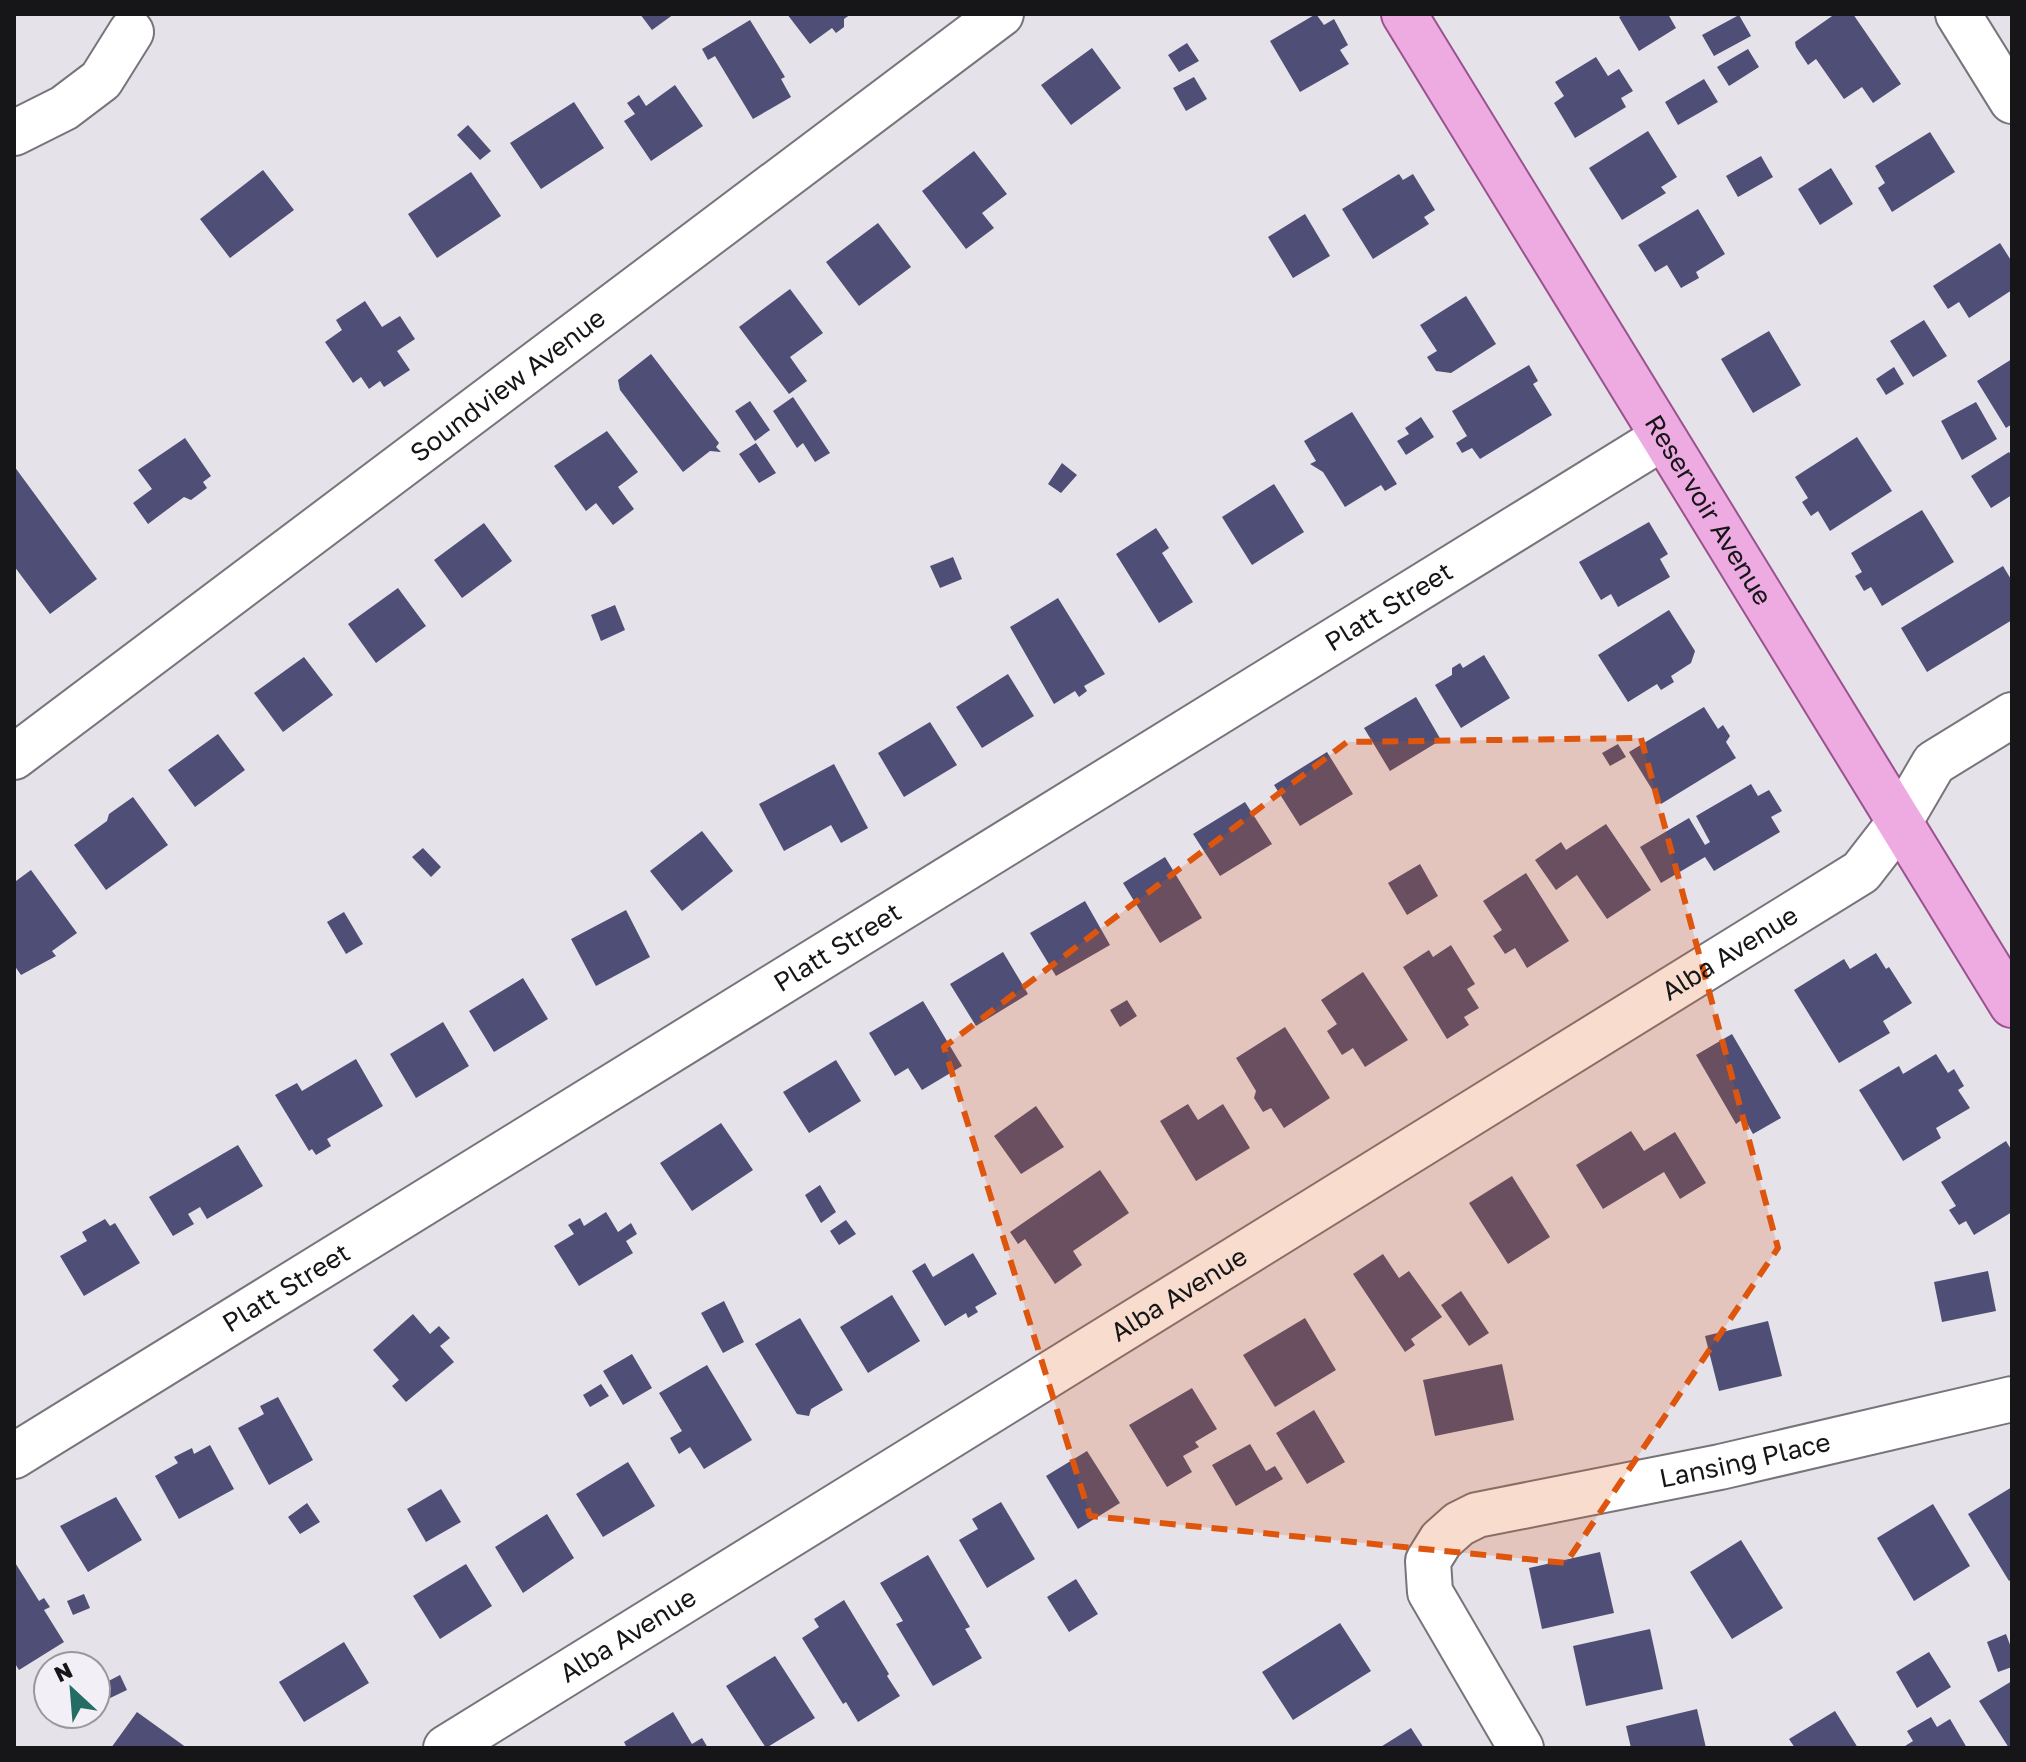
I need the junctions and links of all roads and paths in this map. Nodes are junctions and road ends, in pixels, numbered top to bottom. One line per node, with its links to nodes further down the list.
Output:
1 (1001, 14): 9 (street, Soundview Avenue)
2 (1404, 14): 7 (main road, Reservoir Avenue)
3 (1958, 14): 5 (street)
4 (131, 32): 6 (street)
5 (2012, 101)
6 (14, 133)
7 (1662, 438): 10 (main road, Reservoir Avenue); 13 (street, Platt Street)
8 (2012, 715): 10 (street, Alba Avenue)
9 (14, 757)
10 (1899, 823): 11 (main road, Reservoir Avenue); 14 (street, Alba Avenue)
11 (2012, 1005)
12 (2012, 1399): 15 (street, Lansing Place)
13 (14, 1456)
14 (446, 1748)
15 (1521, 1748)

